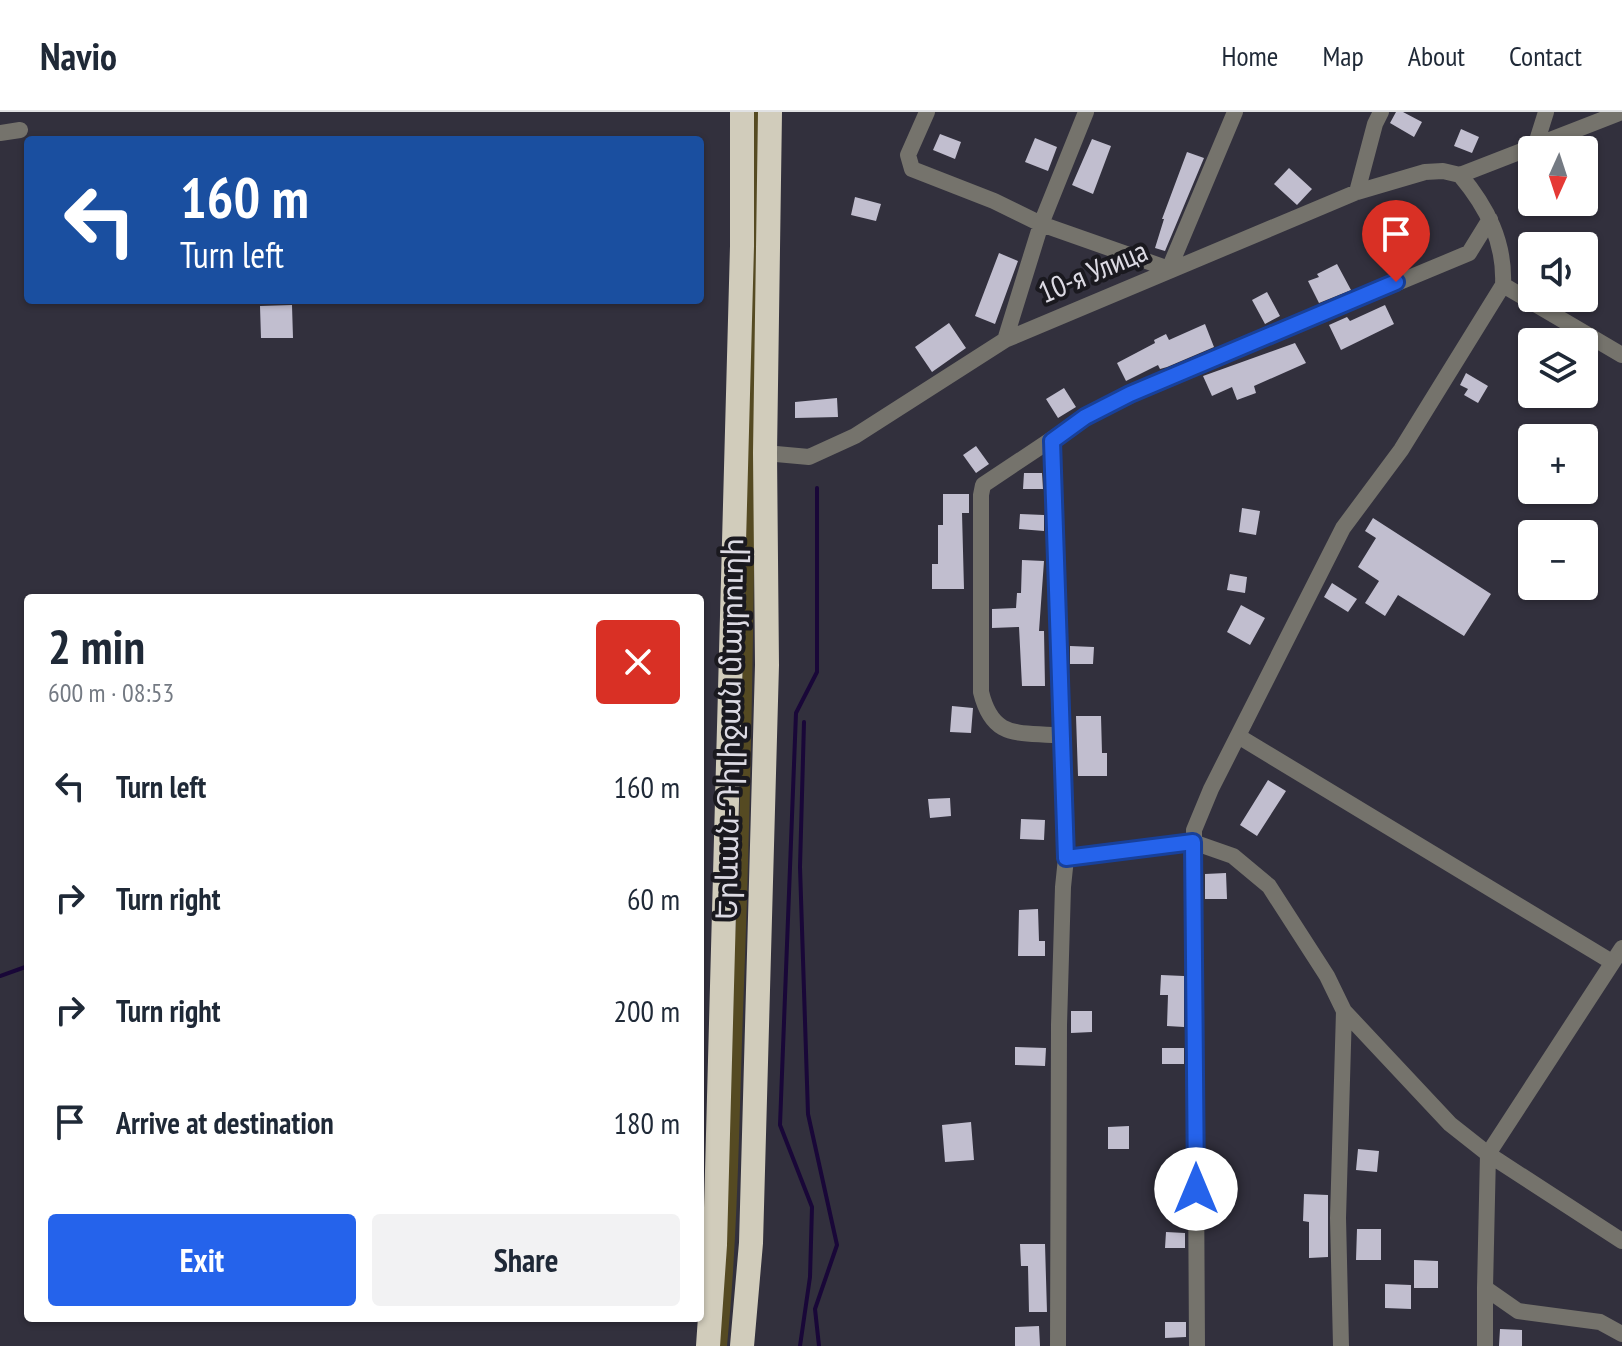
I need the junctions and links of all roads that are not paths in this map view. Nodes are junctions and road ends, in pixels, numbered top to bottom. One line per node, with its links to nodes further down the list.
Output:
1 (742, 112): 35 (highway, Երևան-Դիլիջան մայրուղի)
2 (770, 112): 23 (highway, Երևան-Դիլիջան մայրուղի)
3 (927, 112): 17 (street)
4 (1086, 112): 17 (street)
5 (1235, 112): 18 (street)
6 (1381, 112): 15 (street)
7 (1546, 112): 11 (street)
8 (1622, 112): 12 (street)
9 (20, 130): 10 (street)
10 (0, 133)
11 (1538, 136)
12 (1562, 136)
13 (1518, 153): 14 (street)
14 (1460, 175): 15 (street, 10-я Улица); 16 (street)
15 (1357, 192): 18 (street, 10-я Улица)
16 (1490, 219): 19 (street); 22 (street)
17 (1041, 224): 18 (street); 20 (street)
18 (1169, 269): 20 (street, 10-я Улица)
19 (1503, 285): 21 (street); 25 (street)
20 (1005, 340): 23 (street, 10-я Улица)
21 (1622, 355)
22 (1052, 441): 24 (street); 24 (street)
23 (765, 453): 36 (highway, Երևան-Դիլիջան մայրուղի)
24 (1062, 736): 27 (street)
25 (1238, 736): 26 (street); 29 (street)
26 (1193, 842): 27 (street); 30 (street); 38 (street)
27 (1066, 858): 37 (street)
28 (1622, 948): 29 (street)
29 (1612, 962): 31 (street)
30 (1344, 1011): 31 (street); 39 (street)
31 (1488, 1154): 32 (street); 33 (street)
32 (1622, 1241)
33 (1485, 1288): 34 (street); 40 (street)
34 (1622, 1334)
35 (708, 1346)
36 (742, 1346)
37 (1058, 1346)
38 (1197, 1346)
39 (1341, 1346)
40 (1485, 1346)

